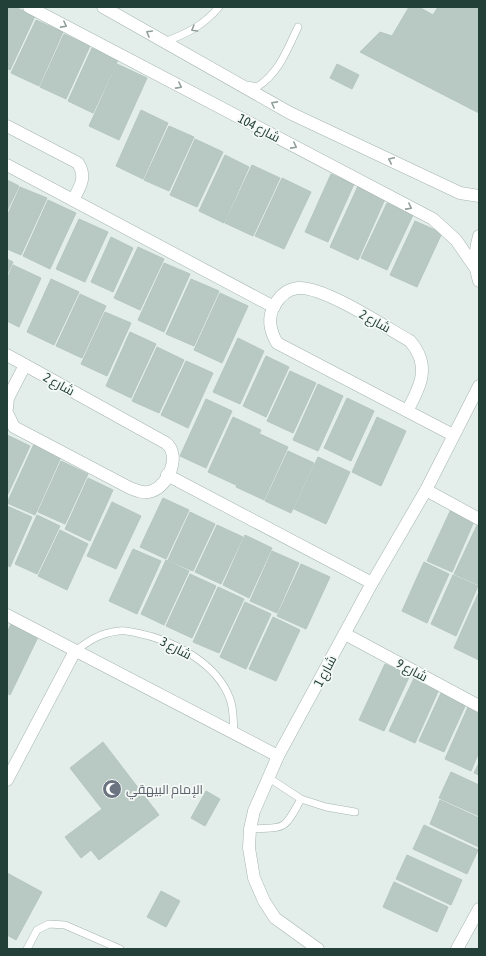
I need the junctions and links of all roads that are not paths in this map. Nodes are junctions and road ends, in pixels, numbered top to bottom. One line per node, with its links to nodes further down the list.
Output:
1 (29, 7): 12 (street, شارع 104, one-way to 12)
2 (103, 7): 5 (street, one-way to 2)
3 (219, 7): 5 (lane, one-way to 5)
4 (298, 27): 6 (lane)
5 (164, 42): 6 (street)
6 (237, 83): 9 (street, one-way to 6)
7 (7, 126): 10 (street)
8 (7, 165): 10 (street)
9 (479, 196)
10 (73, 200): 14 (street)
11 (479, 236): 12 (street)
12 (474, 266): 13 (street)
13 (479, 281)
14 (274, 307): 19 (street, شارع 2); 19 (street, شارع 2)
15 (7, 355): 16 (street, شارع 2)
16 (25, 365): 18 (street); 22 (street, شارع 2)
17 (479, 386): 21 (street, شارع 1)
18 (7, 401)
19 (407, 411): 21 (street, شارع 2)
20 (7, 413): 22 (street, شارع 2)
21 (453, 435): 23 (street, شارع 1)
22 (167, 475): 25 (street)
23 (426, 490): 24 (street); 25 (street, شارع 1)
24 (479, 520)
25 (372, 583): 27 (street, شارع 1)
26 (7, 615): 28 (street)
27 (345, 634): 29 (street, شارع 9); 31 (street, شارع 1)
28 (75, 651): 30 (street); 30 (lane, شارع 3); 33 (street, شارع 3)
29 (479, 706)
30 (234, 733): 31 (street)
31 (278, 756): 32 (street, شارع 1)
32 (268, 778): 34 (lane); 36 (street, شارع 1)
33 (7, 780)
34 (301, 799): 35 (lane); 36 (lane)
35 (355, 812)
36 (250, 829): 40 (street, شارع 1)
37 (479, 909): 41 (street)
38 (27, 949): 39 (lane)
39 (120, 949)
40 (318, 949)
41 (457, 949)

